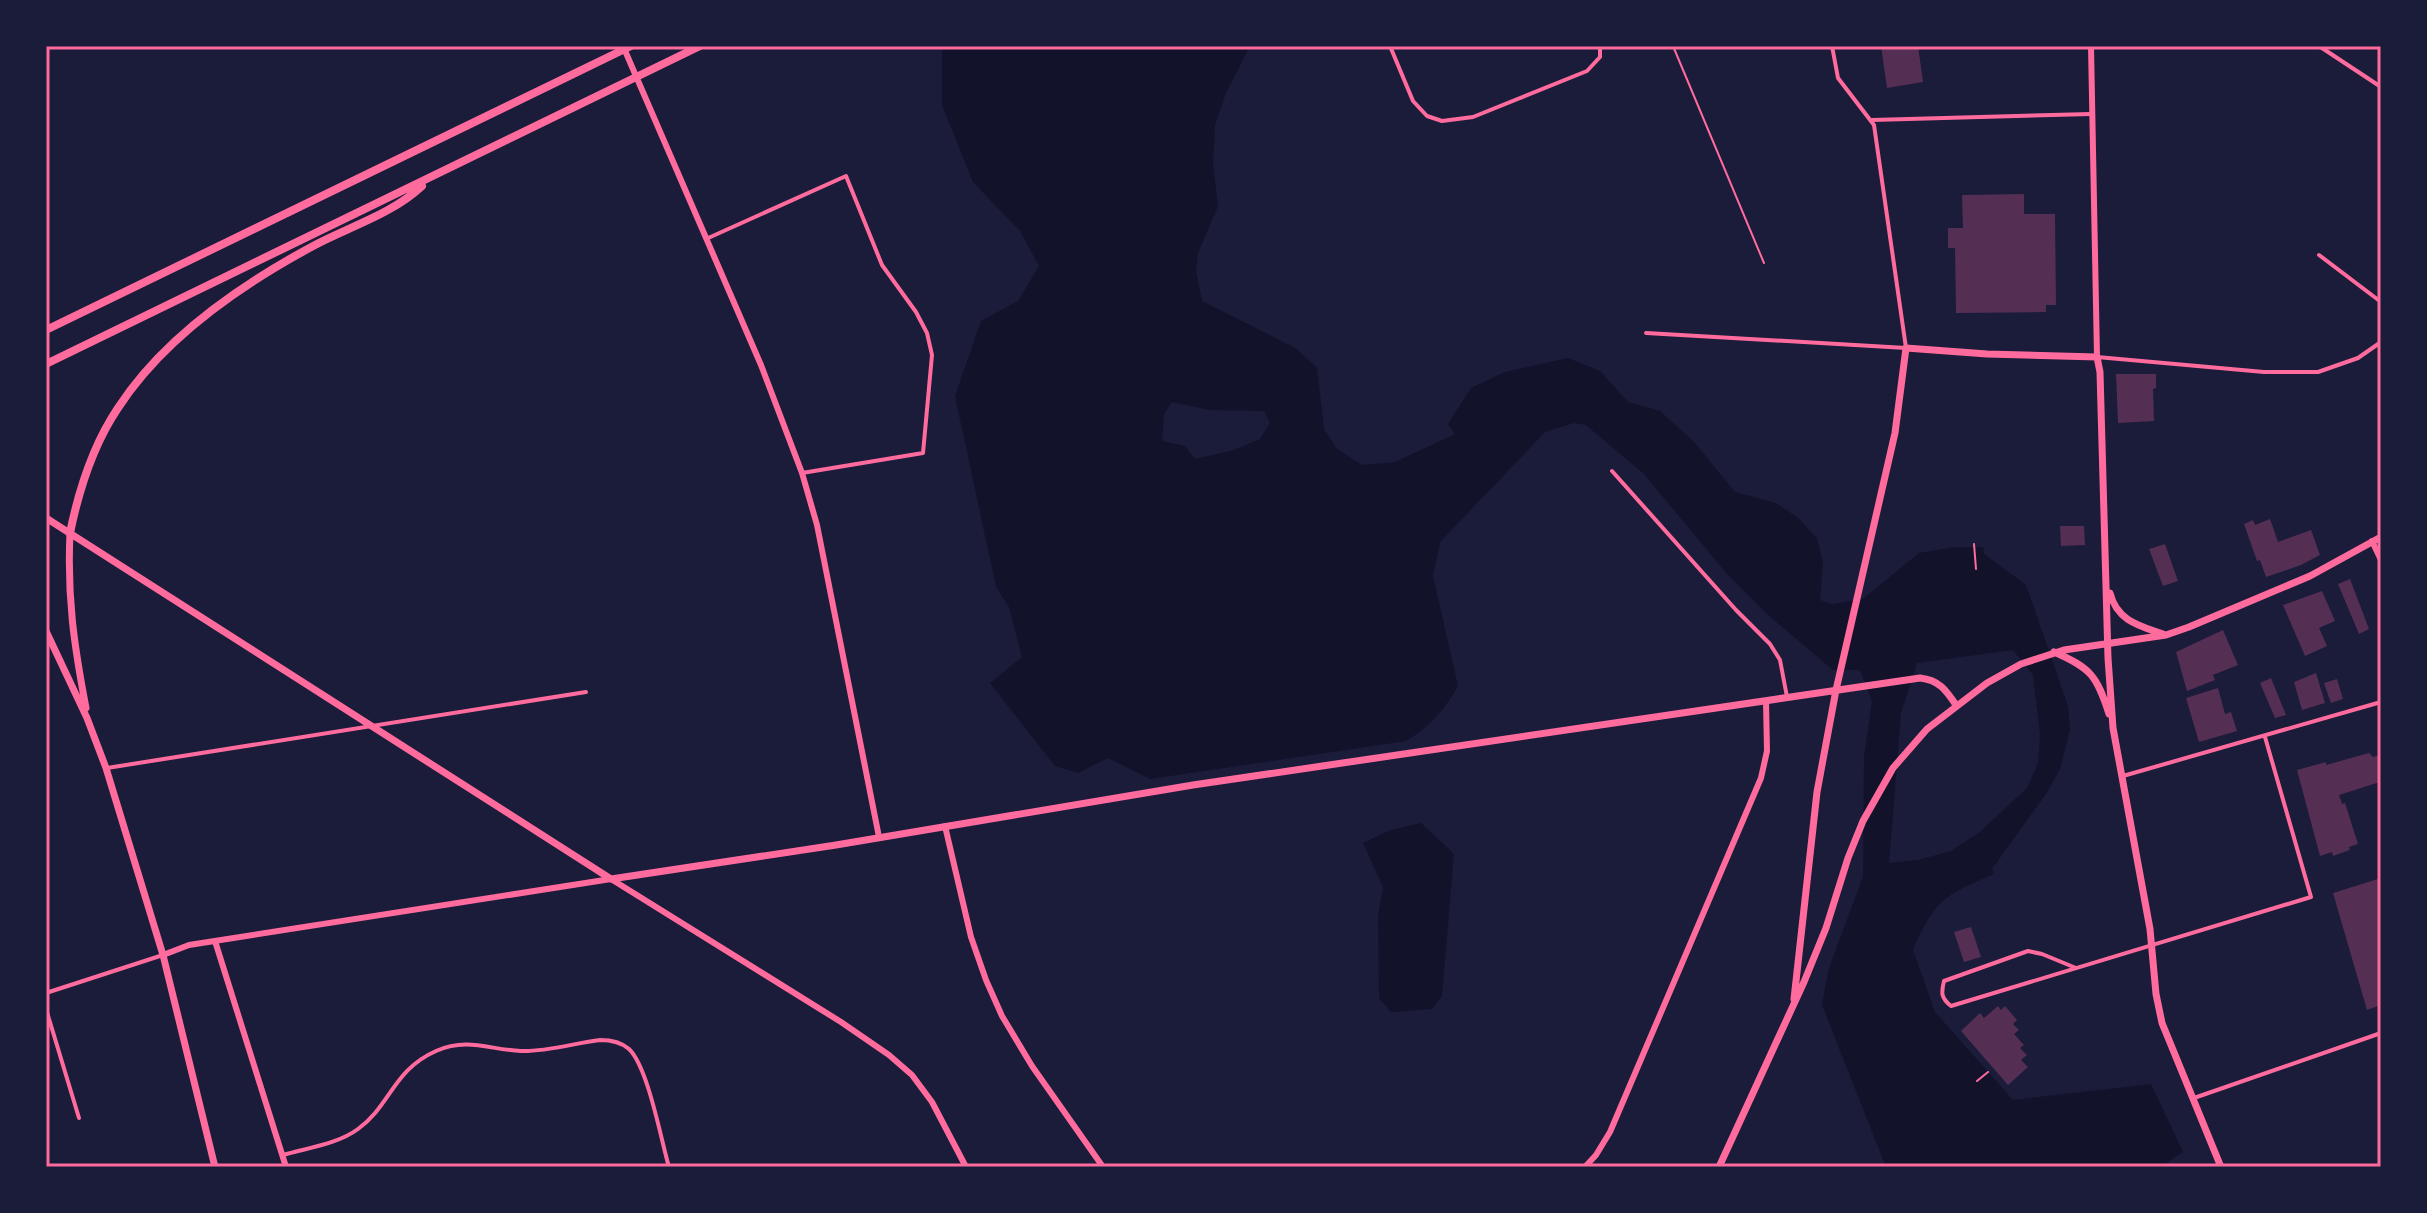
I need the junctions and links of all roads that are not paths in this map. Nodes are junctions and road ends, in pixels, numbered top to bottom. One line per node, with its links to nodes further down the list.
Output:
1 (623, 46): 13 (street)
2 (631, 46): 16 (highway)
3 (700, 46): 12 (highway)
4 (1390, 46): 5 (street)
5 (1600, 46)
6 (1832, 46): 11 (street)
7 (2091, 46): 10 (street)
8 (2319, 46): 9 (street)
9 (2381, 87)
10 (2093, 114): 11 (street); 20 (street)
11 (1871, 120): 19 (street)
12 (428, 180): 21 (highway); 25 (highway)
13 (706, 239): 23 (street); 23 (street)
14 (2319, 255): 15 (street)
15 (2381, 302)
16 (46, 330)
17 (1646, 333): 19 (street)
18 (2381, 342): 20 (street)
19 (1906, 348): 20 (main road); 34 (main road)
20 (2097, 357): 29 (main road)
21 (46, 364)
22 (1612, 471): 36 (street)
23 (802, 473): 47 (street)
24 (46, 518): 25 (main road)
25 (70, 533): 40 (main road); 41 (main road)
26 (2381, 537): 27 (main road)
27 (2372, 541): 28 (street); 31 (main road)
28 (2381, 560)
29 (2106, 576): 31 (main road); 32 (main road)
30 (46, 631): 40 (main road)
31 (2166, 635): 32 (main road)
32 (2108, 644): 33 (main road); 42 (main road)
33 (2054, 652): 39 (main road); 42 (main road)
34 (1836, 690): 36 (main road); 39 (main road); 54 (main road)
35 (586, 692): 41 (street)
36 (1787, 697): 37 (main road)
37 (1766, 701): 46 (main road); 65 (street)
38 (2381, 702): 43 (street)
39 (1956, 705): 54 (main road)
40 (87, 718): 44 (main road)
41 (369, 726): 44 (street); 48 (main road)
42 (2113, 728): 45 (main road)
43 (2265, 737): 45 (street); 50 (street)
44 (106, 768): 51 (main road)
45 (2121, 777): 50 (main road)
46 (945, 826): 47 (main road); 64 (street)
47 (879, 837): 48 (main road)
48 (611, 879): 49 (street); 63 (street)
49 (215, 941): 51 (street); 59 (street)
50 (2151, 946): 52 (street); 57 (main road)
51 (163, 955): 53 (street); 60 (main road)
52 (2076, 968): 52 (street)
53 (46, 993)
54 (1794, 999): 66 (main road)
55 (46, 1009): 58 (street)
56 (2381, 1033): 57 (street)
57 (2192, 1099): 67 (main road)
58 (79, 1118)
59 (283, 1155): 61 (street); 62 (street)
60 (215, 1167)
61 (286, 1167)
62 (669, 1167)
63 (966, 1167)
64 (1103, 1167)
65 (1585, 1167)
66 (1719, 1167)
67 (2221, 1167)

